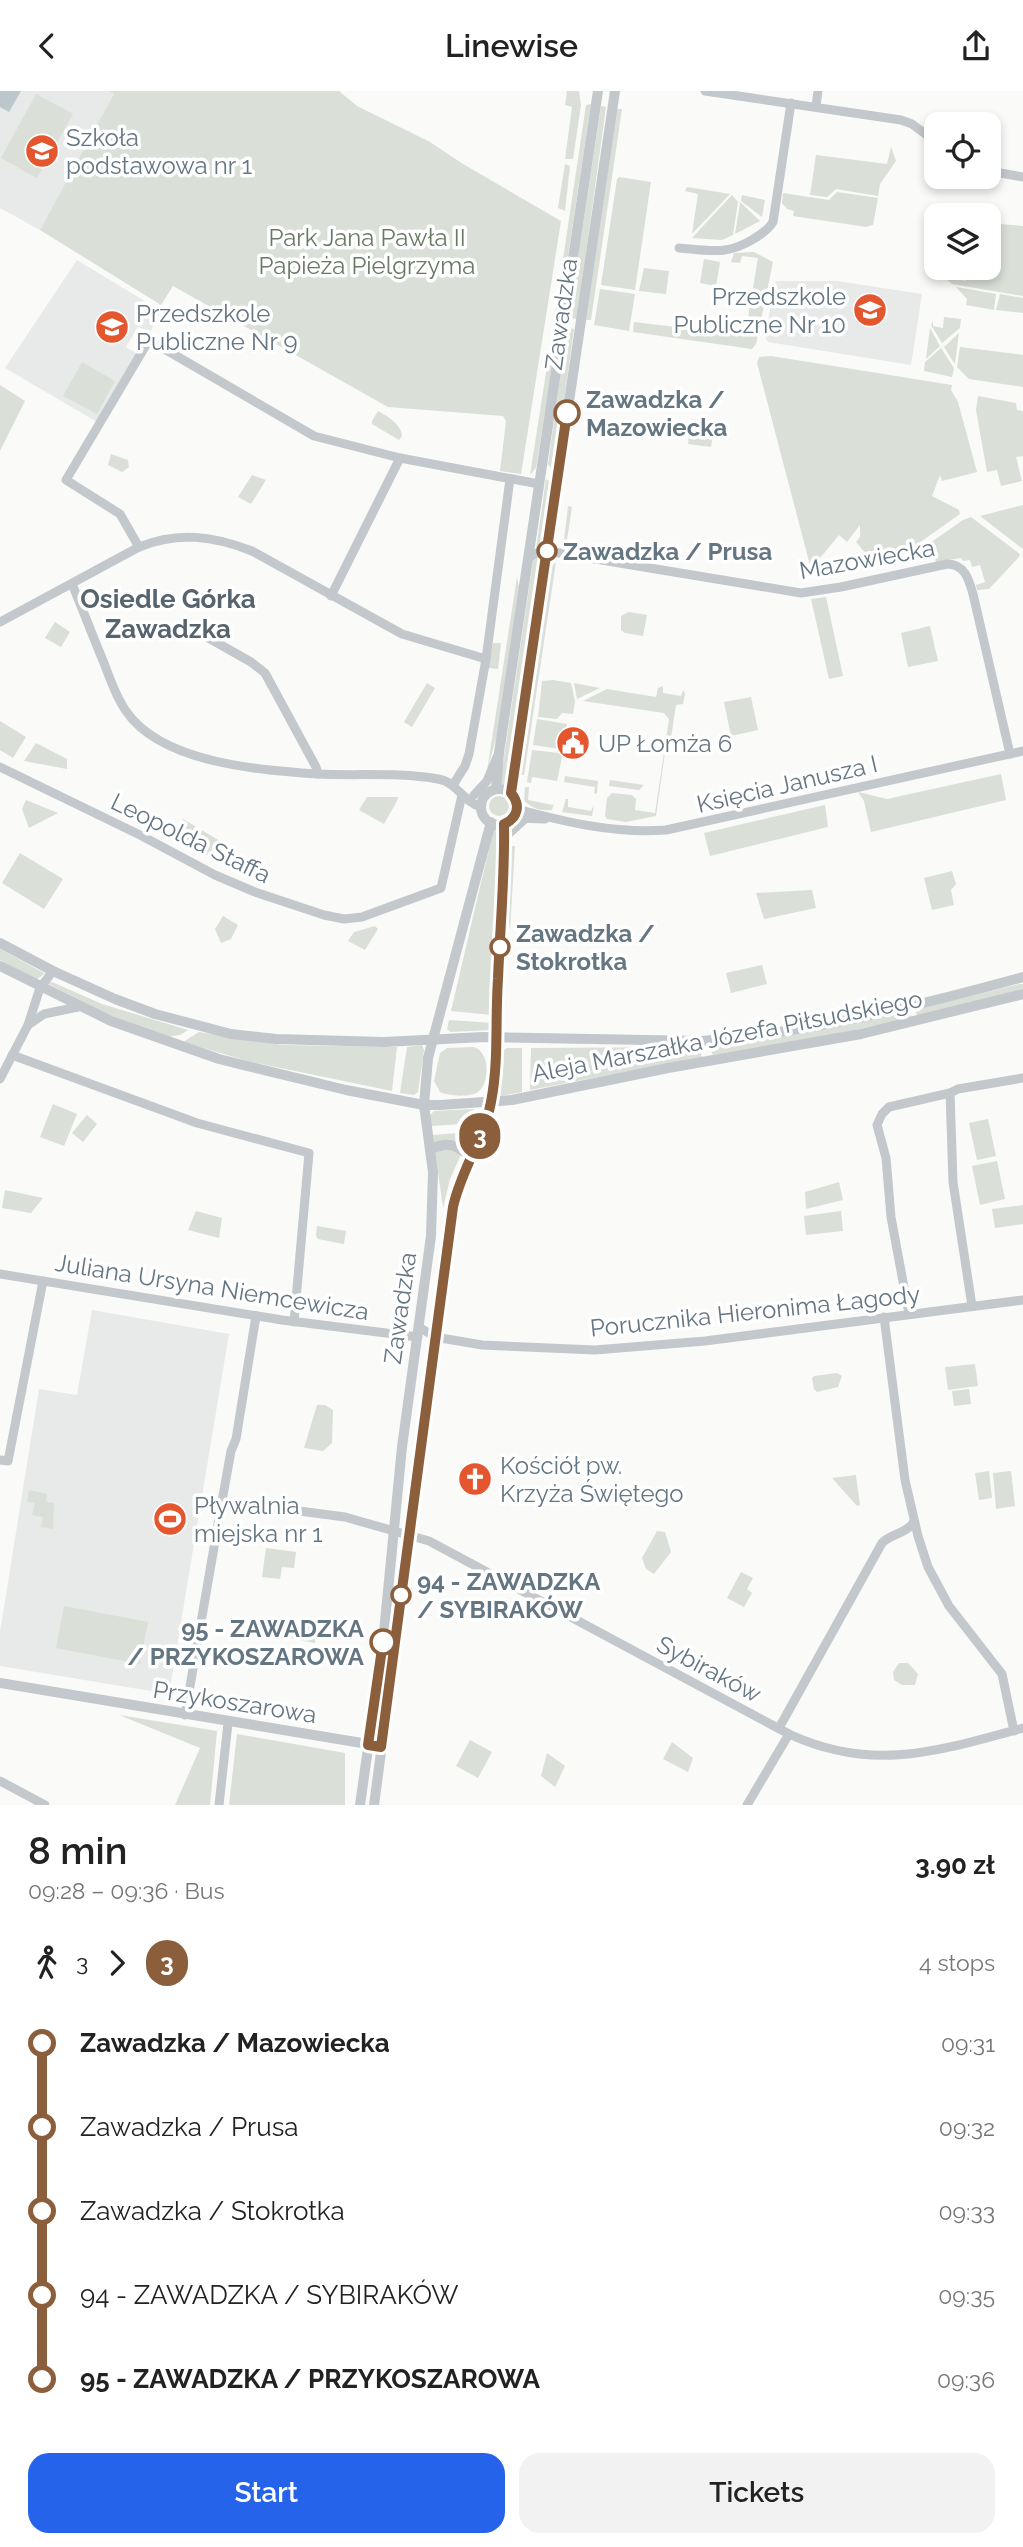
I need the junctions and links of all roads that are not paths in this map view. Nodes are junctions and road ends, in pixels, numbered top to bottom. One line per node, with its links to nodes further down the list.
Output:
1 (598, 91): 13 (street, Zawadzka)
2 (615, 91): 15 (street, Zawadzka)
3 (705, 91): 5 (street)
4 (818, 91): 6 (street)
5 (791, 103): 6 (street); 10 (street)
6 (816, 106): 7 (street)
7 (924, 133)
8 (1001, 173): 9 (street)
9 (1023, 177)
10 (679, 248)
11 (400, 458): 12 (street); 14 (street); 18 (street)
12 (510, 479): 13 (street); 21 (street)
13 (539, 484): 16 (street, Zawadzka)
14 (139, 547): 17 (street); 18 (street)
15 (547, 551): 16 (street); 24 (street, Mazowiecka); 29 (street, Zawadzka)
16 (528, 558): 23 (street, Zawadzka)
17 (72, 584): 19 (street); 26 (street)
18 (331, 596): 21 (street)
19 (0, 622)
20 (205, 636): 26 (street)
21 (486, 659): 27 (street)
22 (1023, 751): 24 (street, Księcia Janusza I)
23 (499, 753): 28 (street, Zawadzka); 31 (street)
24 (1010, 754): 32 (street, Księcia Janusza I)
25 (0, 767): 30 (street, Leopolda Staffa)
26 (318, 774): 27 (street)
27 (453, 785): 30 (street)
28 (496, 789): 29 (street); 31 (street)
29 (511, 793): 32 (street)
30 (462, 795): 31 (street)
31 (480, 800): 33 (street)
32 (515, 817): 33 (street); 34 (street, Zawadzka); 34 (street)
33 (491, 822): 44 (street, Zawadzka)
34 (504, 838): 43 (street, Zawadzka)
35 (0, 943): 37 (street, Aleja Marszałka Józefa Piłsudskiego)
36 (0, 966): 39 (street, Aleja Marszałka Józefa Piłsudskiego)
37 (53, 971): 39 (street); 44 (street, Aleja Marszałka Józefa Piłsudskiego)
38 (1023, 977): 43 (street, Aleja Marszałka Józefa Piłsudskiego)
39 (40, 988): 41 (street, Aleja Marszałka Józefa Piłsudskiego); 42 (street)
40 (1023, 994): 49 (street, Aleja Marszałka Józefa Piłsudskiego)
41 (78, 1007): 42 (street); 50 (street, Aleja Marszałka Józefa Piłsudskiego)
42 (28, 1024): 45 (street)
43 (498, 1038): 44 (street, Aleja Marszałka Józefa Piłsudskiego); 49 (street, Zawadzka)
44 (433, 1039): 50 (street, Zawadzka)
45 (12, 1055): 47 (street); 60 (street)
46 (1023, 1078): 48 (street)
47 (0, 1079)
48 (950, 1093): 56 (street); 57 (street)
49 (491, 1103): 50 (street, Aleja Marszałka Józefa Piłsudskiego); 52 (street, Zawadzka)
50 (425, 1105): 51 (street, Zawadzka)
51 (430, 1150): 52 (street); 61 (street, Zawadzka)
52 (471, 1157): 62 (street, Zawadzka)
53 (0, 1274): 54 (street, Juliana Ursyna Niemcewicza)
54 (43, 1281): 58 (street, Juliana Ursyna Niemcewicza); 67 (street)
55 (1023, 1300): 56 (street, Porucznika Hieronima Łagody)
56 (972, 1306): 57 (street, Porucznika Hieronima Łagody)
57 (909, 1314): 59 (street, Porucznika Hieronima Łagody)
58 (256, 1317): 60 (street, Juliana Ursyna Niemcewicza); 68 (street)
59 (884, 1317): 62 (street, Porucznika Hieronima Łagody); 69 (street)
60 (294, 1322): 61 (street, Juliana Ursyna Niemcewicza)
61 (419, 1332): 62 (street, Porucznika Hieronima Łagody); 63 (street, Zawadzka)
62 (435, 1337): 64 (street, Zawadzka)
63 (405, 1424): 64 (street); 65 (street, Zawadzka)
64 (422, 1427): 66 (street, Zawadzka)
65 (402, 1447): 66 (street); 70 (street, Zawadzka)
66 (420, 1450): 72 (street, Zawadzka)
67 (0, 1460)
68 (222, 1501): 70 (street, Sybiraków); 75 (street)
69 (914, 1522): 71 (street); 73 (street)
70 (396, 1530): 72 (street, Sybiraków); 80 (street, Zawadzka)
71 (903, 1532): 73 (street); 77 (street)
72 (409, 1534): 77 (street, Sybiraków); 81 (street, Zawadzka)
73 (918, 1536): 78 (street)
74 (0, 1683): 75 (street, Przykoszarowa)
75 (185, 1715): 76 (street, Przykoszarowa)
76 (228, 1723): 80 (street, Przykoszarowa); 84 (street)
77 (779, 1728): 79 (street, Sybiraków)
78 (1018, 1730): 79 (street, Sybiraków)
79 (789, 1734): 87 (street)
80 (368, 1745): 81 (street, Przykoszarowa); 85 (street, Zawadzka)
81 (381, 1747): 86 (street, Zawadzka)
82 (0, 1781): 83 (street)
83 (45, 1805)
84 (219, 1805)
85 (360, 1805)
86 (374, 1805)
87 (747, 1805)

